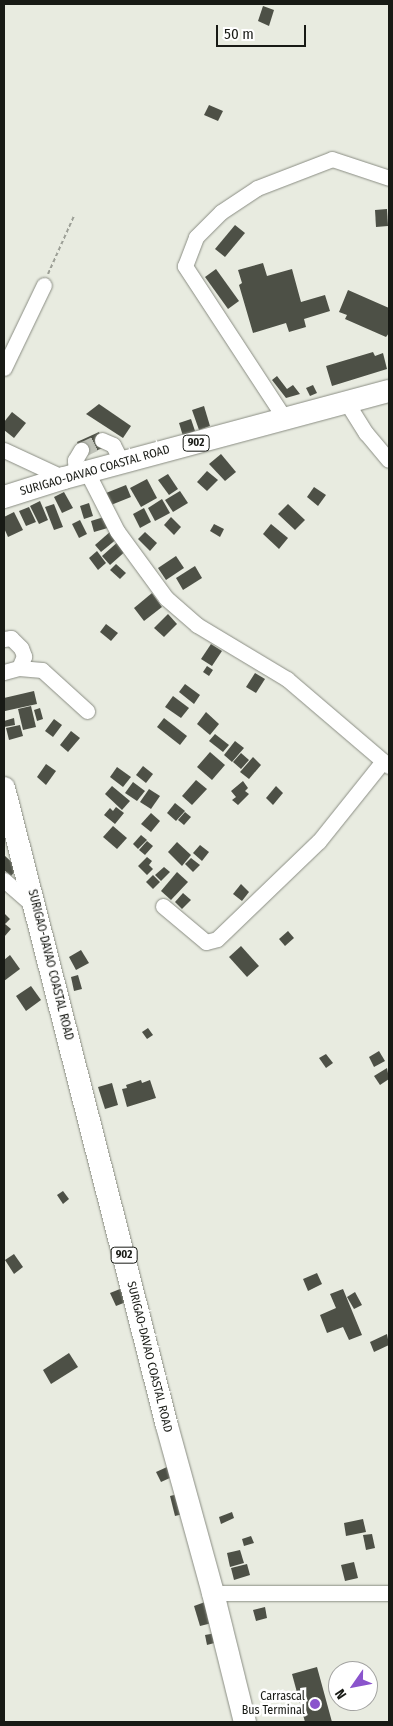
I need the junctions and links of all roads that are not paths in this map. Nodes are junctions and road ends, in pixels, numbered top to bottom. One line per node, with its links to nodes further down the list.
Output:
1 (389, 178): 6 (street)
2 (44, 285): 3 (street)
3 (4, 368)
4 (389, 391): 5 (highway, SURIGAO-DAVAO COASTAL ROAD / 902)
5 (347, 403): 6 (highway, SURIGAO-DAVAO COASTAL ROAD / 902); 10 (street)
6 (285, 419): 11 (highway, SURIGAO-DAVAO COASTAL ROAD / 902)
7 (102, 440): 11 (street)
8 (4, 450): 12 (street)
9 (80, 450): 12 (street)
10 (389, 460)
11 (122, 463): 12 (highway, SURIGAO-DAVAO COASTAL ROAD / 902)
12 (76, 475): 13 (highway, SURIGAO-DAVAO COASTAL ROAD / 902); 17 (street)
13 (4, 497)
14 (4, 639): 15 (street)
15 (11, 670): 16 (street)
16 (87, 712)
17 (386, 763): 20 (street)
18 (4, 788): 21 (highway, SURIGAO-DAVAO COASTAL ROAD / 902)
19 (4, 880): 21 (street)
20 (163, 906)
21 (36, 908): 22 (highway, SURIGAO-DAVAO COASTAL ROAD / 902)
22 (213, 1593): 23 (street); 24 (highway, SURIGAO-DAVAO COASTAL ROAD / 902)
23 (389, 1593)
24 (245, 1722)

